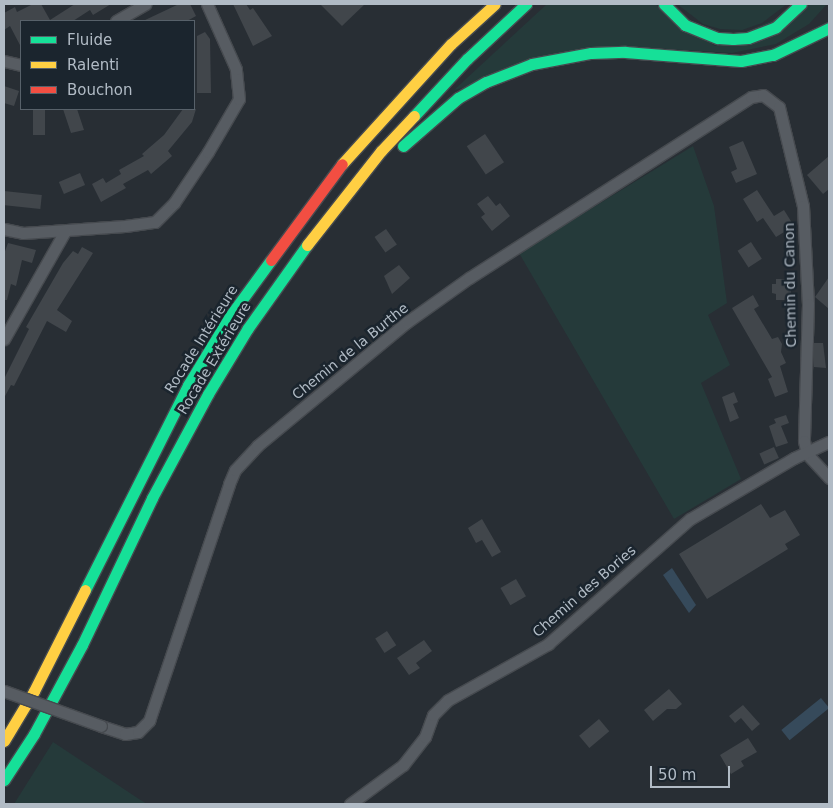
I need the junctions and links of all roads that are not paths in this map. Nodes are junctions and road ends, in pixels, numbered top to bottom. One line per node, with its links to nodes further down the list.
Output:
1 (144, 4): 9 (street)
2 (207, 4): 17 (street)
3 (495, 4): 15 (highway, Rocade Intérieure)
4 (526, 4): 18 (highway, Rocade Extérieure)
5 (664, 4): 6 (highway)
6 (801, 4)
7 (469, 10): 15 (highway)
8 (826, 15): 11 (highway)
9 (118, 20)
10 (829, 28): 11 (highway)
11 (802, 40): 18 (highway)
12 (4, 61): 13 (street)
13 (20, 65)
14 (763, 95): 21 (street, Chemin du Canon); 23 (street, Chemin de la Burthe, bridge)
15 (365, 136): 24 (highway, Rocade Intérieure)
16 (4, 229): 17 (street)
17 (65, 231): 19 (street)
18 (288, 269): 25 (highway, Rocade Extérieure)
19 (4, 339)
20 (829, 442): 21 (street, Chemin des Bories)
21 (807, 454): 22 (street); 26 (street, Chemin des Bories)
22 (829, 478)
23 (4, 691)
24 (4, 741)
25 (4, 780)
26 (350, 804)

